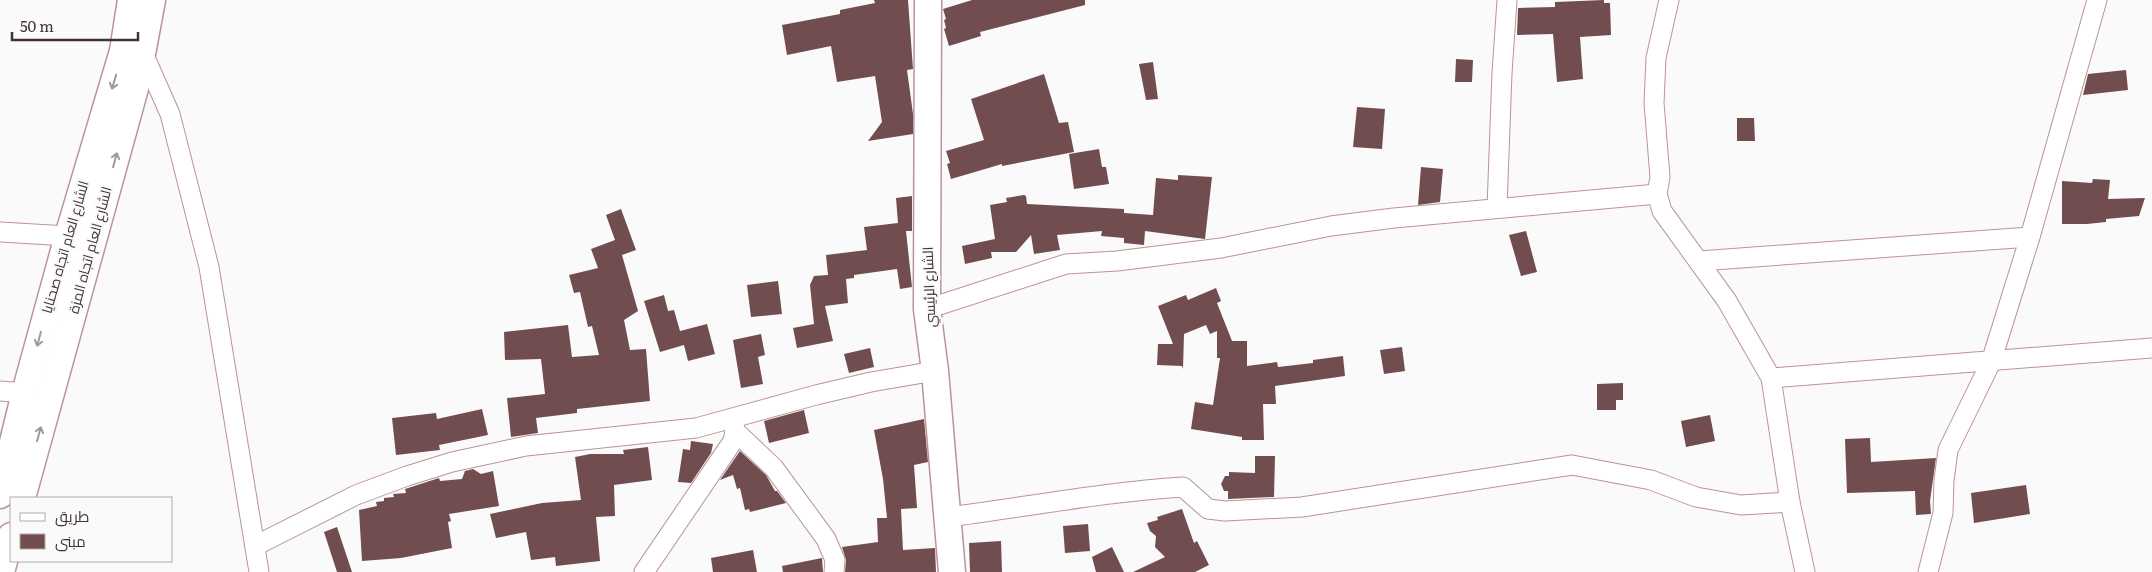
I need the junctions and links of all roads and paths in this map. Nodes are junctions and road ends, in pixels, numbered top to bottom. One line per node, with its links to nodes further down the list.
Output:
1 (131, 0): 8 (main road, الشارع العام اتجاه صحنايا)
2 (152, 0): 8 (main road, الشارع العام اتجاه المزة)
3 (928, 0): 15 (main road, الشارع الرئيسي)
4 (1507, 0): 10 (street)
5 (1669, 0): 6 (street); 9 (street)
6 (1675, 0)
7 (2097, 0): 13 (street)
8 (133, 52): 12 (main road, الشارع العام اتجاه صحنايا, one-way to 12); 22 (main road, الشارع العام اتجاه المزة, one-way to 8); 28 (street)
9 (1656, 194): 10 (street); 14 (street)
10 (1497, 208): 15 (street)
11 (0, 232): 12 (street)
12 (68, 236): 20 (main road, الشارع العام اتجاه صحنايا, one-way to 20)
13 (2030, 237): 14 (street); 17 (street)
14 (1699, 261): 19 (street)
15 (927, 309): 18 (main road, الشارع الرئيسي)
16 (2152, 348): 17 (street)
17 (1991, 362): 19 (street); 35 (street)
18 (935, 371): 21 (street); 26 (main road, الشارع الرئيسي)
19 (1771, 378): 25 (street)
20 (12, 392): 22 (main road, الشارع العام اتجاه صحنايا)
21 (734, 425): 28 (street); 31 (street); 32 (street)
22 (19, 467): 23 (main road, الشارع العام اتجاه صحنايا); 24 (main road, الشارع العام اتجاه المزة)
23 (0, 495)
24 (22, 497)
25 (1790, 502): 26 (street); 34 (street)
26 (948, 517): 33 (main road, الشارع الرئيسي)
27 (10, 540): 29 (main road)
28 (255, 546): 30 (street)
29 (1, 572)
30 (259, 572)
31 (644, 572)
32 (834, 572)
33 (952, 572)
34 (1805, 572)
35 (1928, 572)

